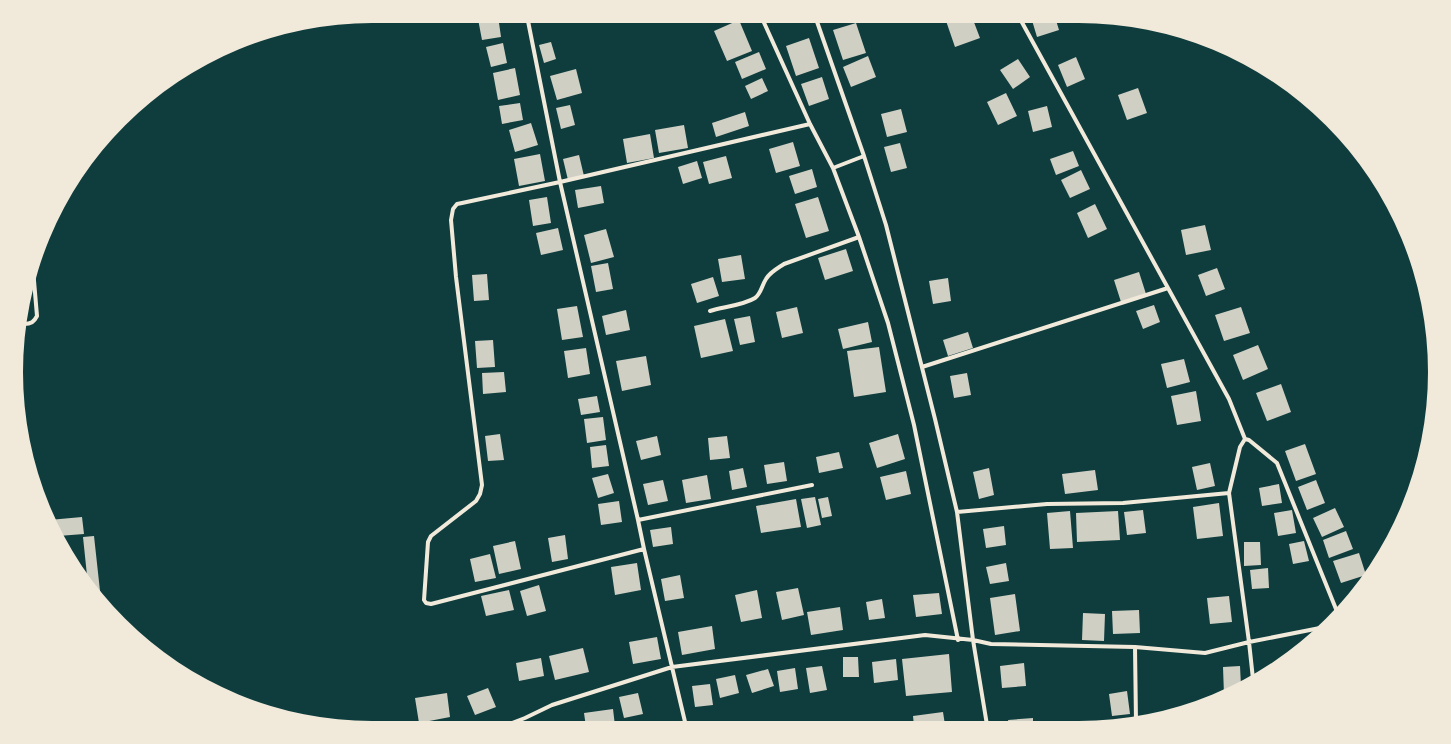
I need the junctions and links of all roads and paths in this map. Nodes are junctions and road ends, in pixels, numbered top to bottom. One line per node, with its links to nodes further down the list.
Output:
1 (528, 23): 8 (street)
2 (764, 23): 5 (street)
3 (817, 23): 6 (street)
4 (1022, 23): 11 (street)
5 (810, 124): 7 (street); 8 (street)
6 (864, 156): 7 (street); 14 (street)
7 (833, 168): 9 (street)
8 (560, 182): 19 (street); 20 (street)
9 (859, 237): 12 (street); 23 (street)
10 (34, 286): 13 (street)
11 (1168, 288): 14 (street); 15 (street)
12 (710, 310)
13 (26, 324)
14 (922, 367): 18 (street)
15 (1245, 439): 17 (street); 21 (street)
16 (812, 485): 19 (street)
17 (1228, 493): 18 (street); 25 (street)
18 (956, 512): 24 (street)
19 (638, 520): 20 (street)
20 (644, 549): 27 (street)
21 (1336, 608)
22 (1315, 629): 25 (street)
23 (958, 640): 24 (street); 27 (street)
24 (973, 640): 26 (street); 32 (street)
25 (1249, 642): 26 (street); 28 (street)
26 (1135, 647): 29 (street)
27 (672, 667): 30 (street); 31 (street)
28 (1252, 675)
29 (1136, 716)
30 (517, 721)
31 (685, 721)
32 (986, 721)

